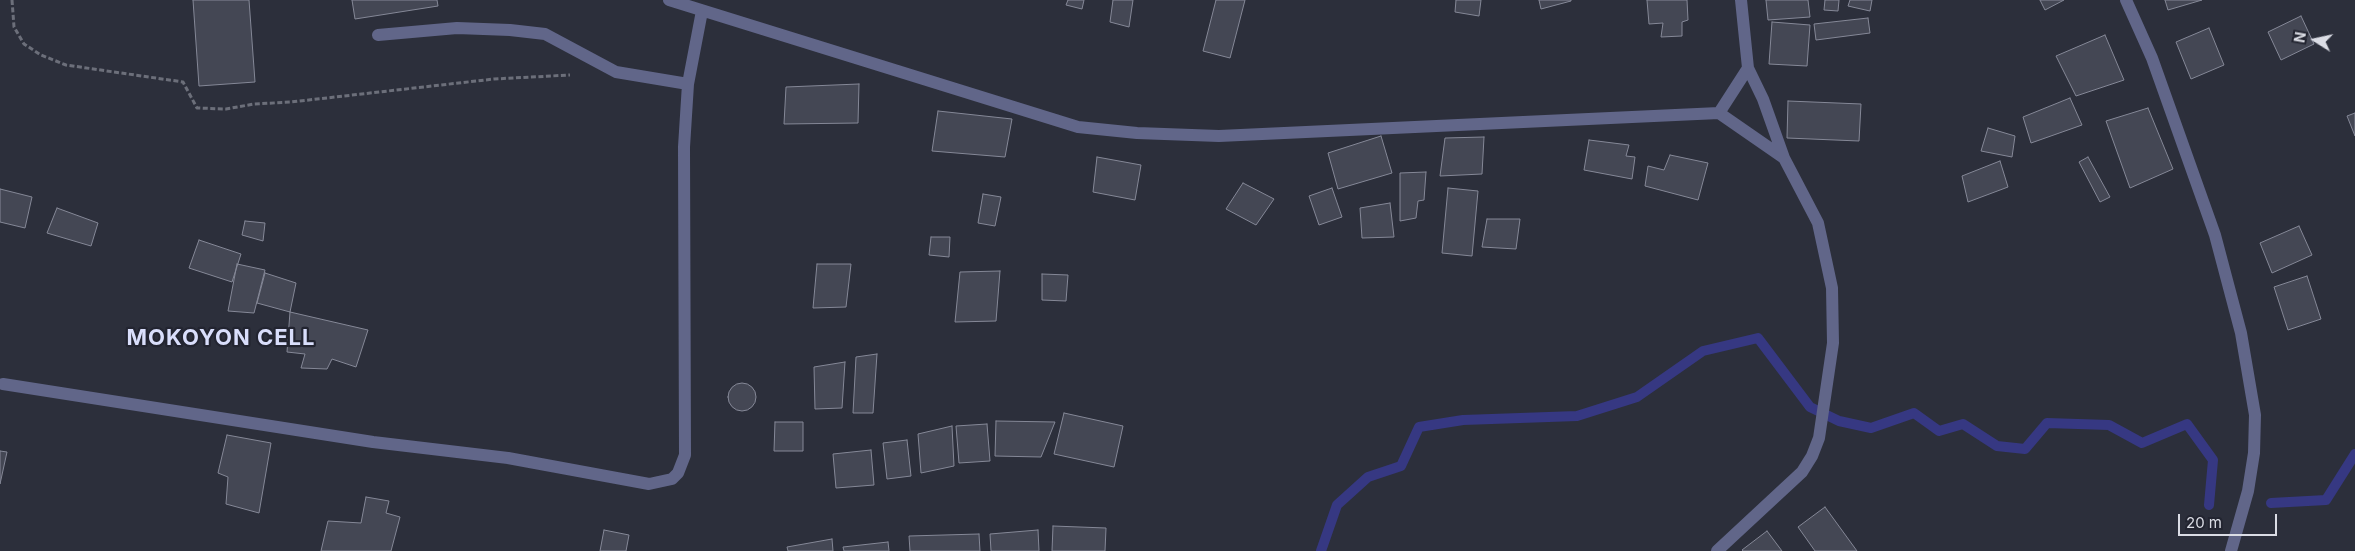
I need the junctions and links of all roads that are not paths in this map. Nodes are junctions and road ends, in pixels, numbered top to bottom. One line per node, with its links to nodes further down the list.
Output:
1 (669, 0): 4 (street)
2 (1741, 0): 6 (street)
3 (2126, 0): 12 (street)
4 (702, 11): 7 (street); 8 (street)
5 (378, 35): 7 (street)
6 (1748, 68): 8 (street); 9 (street)
7 (688, 84): 10 (street)
8 (1719, 113): 9 (street)
9 (1784, 158): 11 (street)
10 (3, 384)
11 (1717, 551)
12 (2231, 551)

